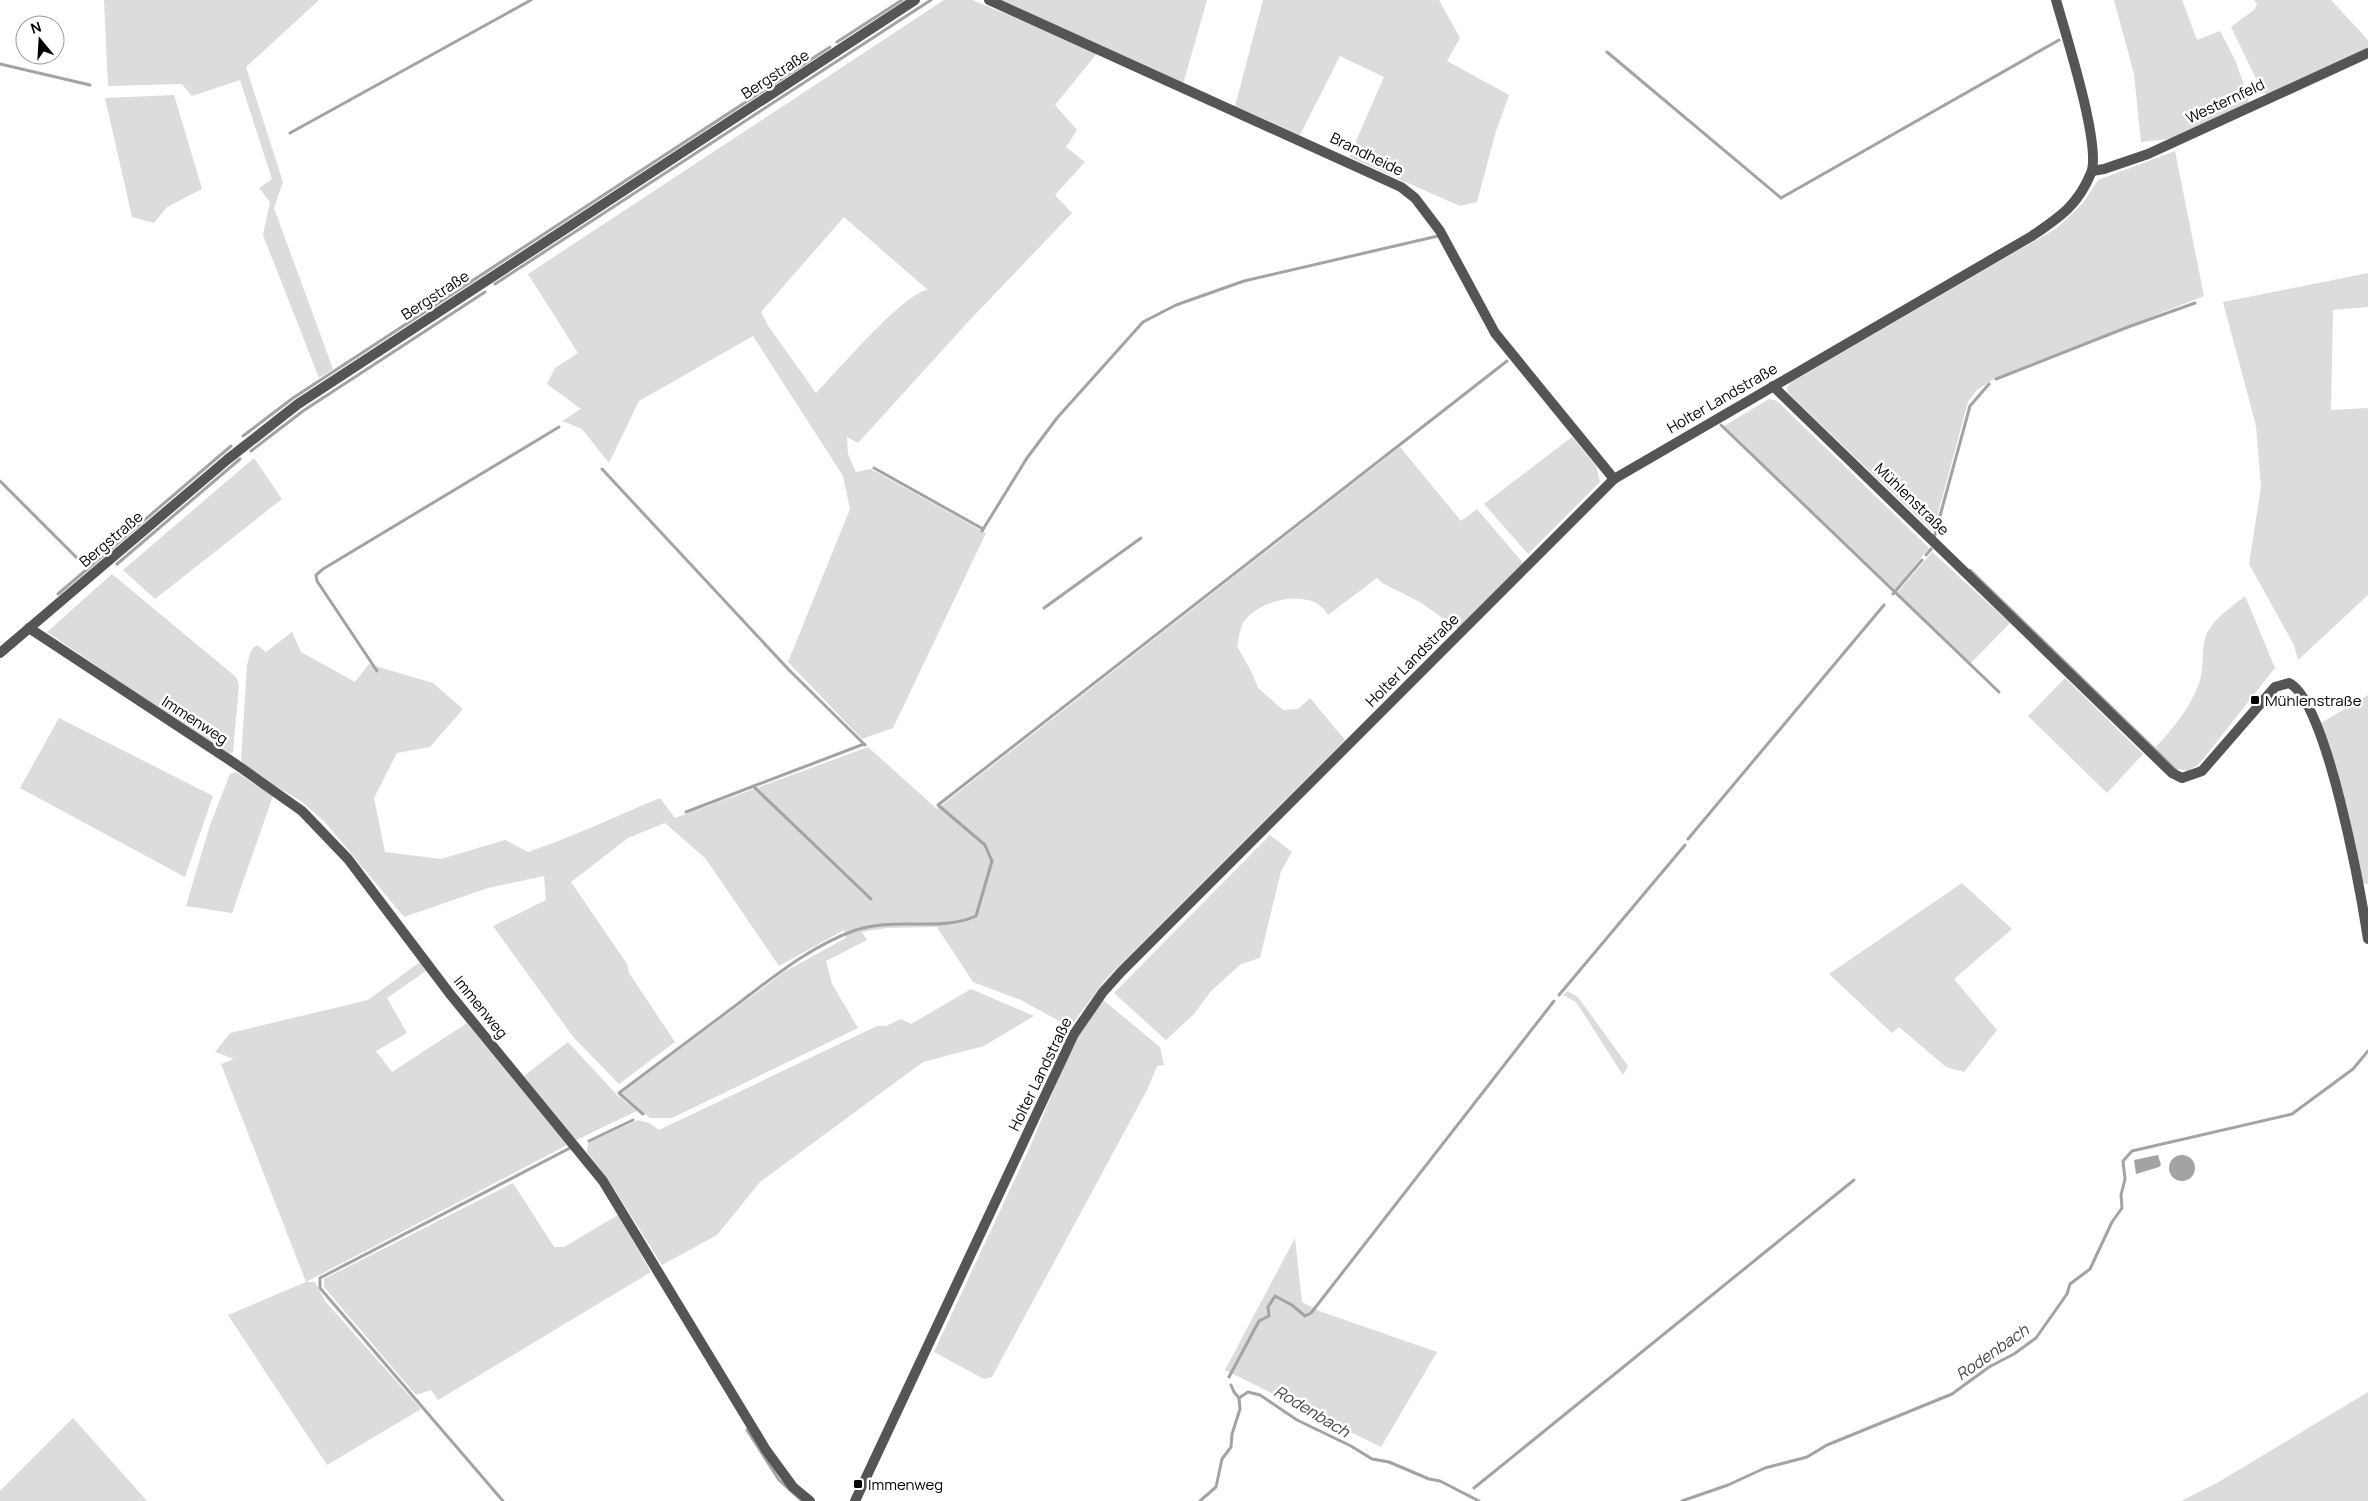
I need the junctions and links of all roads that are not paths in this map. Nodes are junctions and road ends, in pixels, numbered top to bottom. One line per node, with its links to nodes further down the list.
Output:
1 (915, 0): 8 (street, Bergstraße)
2 (989, 0): 7 (street, Brandheide)
3 (2056, 0): 5 (street, Holter Landstraße)
4 (2368, 53): 5 (street, Westernfeld)
5 (2092, 171): 6 (street, Holter Landstraße)
6 (1773, 386): 7 (street, Holter Landstraße); 10 (street, Mühlenstraße)
7 (1614, 479): 12 (street, Holter Landstraße)
8 (29, 628): 9 (street, Bergstraße); 11 (street, Immenweg)
9 (0, 653)
10 (2368, 939)
11 (810, 1501)
12 (855, 1501)

